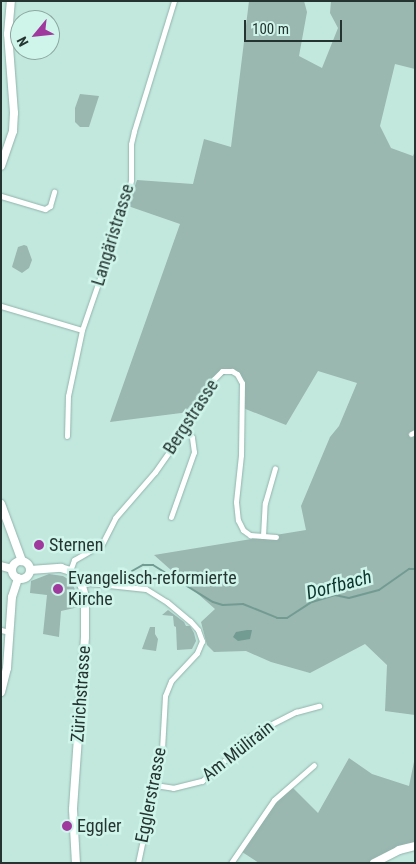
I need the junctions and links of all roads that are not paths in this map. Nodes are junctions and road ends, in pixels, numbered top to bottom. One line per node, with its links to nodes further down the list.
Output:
1 (11, 1): 3 (main road)
2 (174, 1): 7 (street, Langäristrasse)
3 (1, 166)
4 (54, 192): 5 (street)
5 (1, 196)
6 (1, 306): 7 (street)
7 (82, 330): 9 (street, Langäristrasse)
8 (185, 430): 12 (street); 13 (street, Bergstrasse); 19 (street, Bergstrasse)
9 (67, 436)
10 (275, 468): 13 (street)
11 (1, 504): 15 (main road)
12 (171, 517)
13 (263, 536): 14 (street)
14 (276, 537)
15 (22, 561): 17 (main road); 18 (main road)
16 (1, 566): 17 (main road)
17 (12, 569): 20 (main road)
18 (30, 570): 19 (main road); 20 (main road)
19 (70, 571): 21 (main road)
20 (18, 578): 22 (main road)
21 (82, 585): 26 (street, Egglerstrasse); 28 (main road, Zürichstrasse)
22 (5, 631): 23 (main road)
23 (1, 692)
24 (319, 706): 26 (street, Am Mülirain)
25 (314, 765): 30 (street)
26 (154, 785): 29 (street, Egglerstrasse)
27 (415, 846): 31 (main road)
28 (76, 863)
29 (138, 863)
30 (231, 863)
31 (374, 863)

